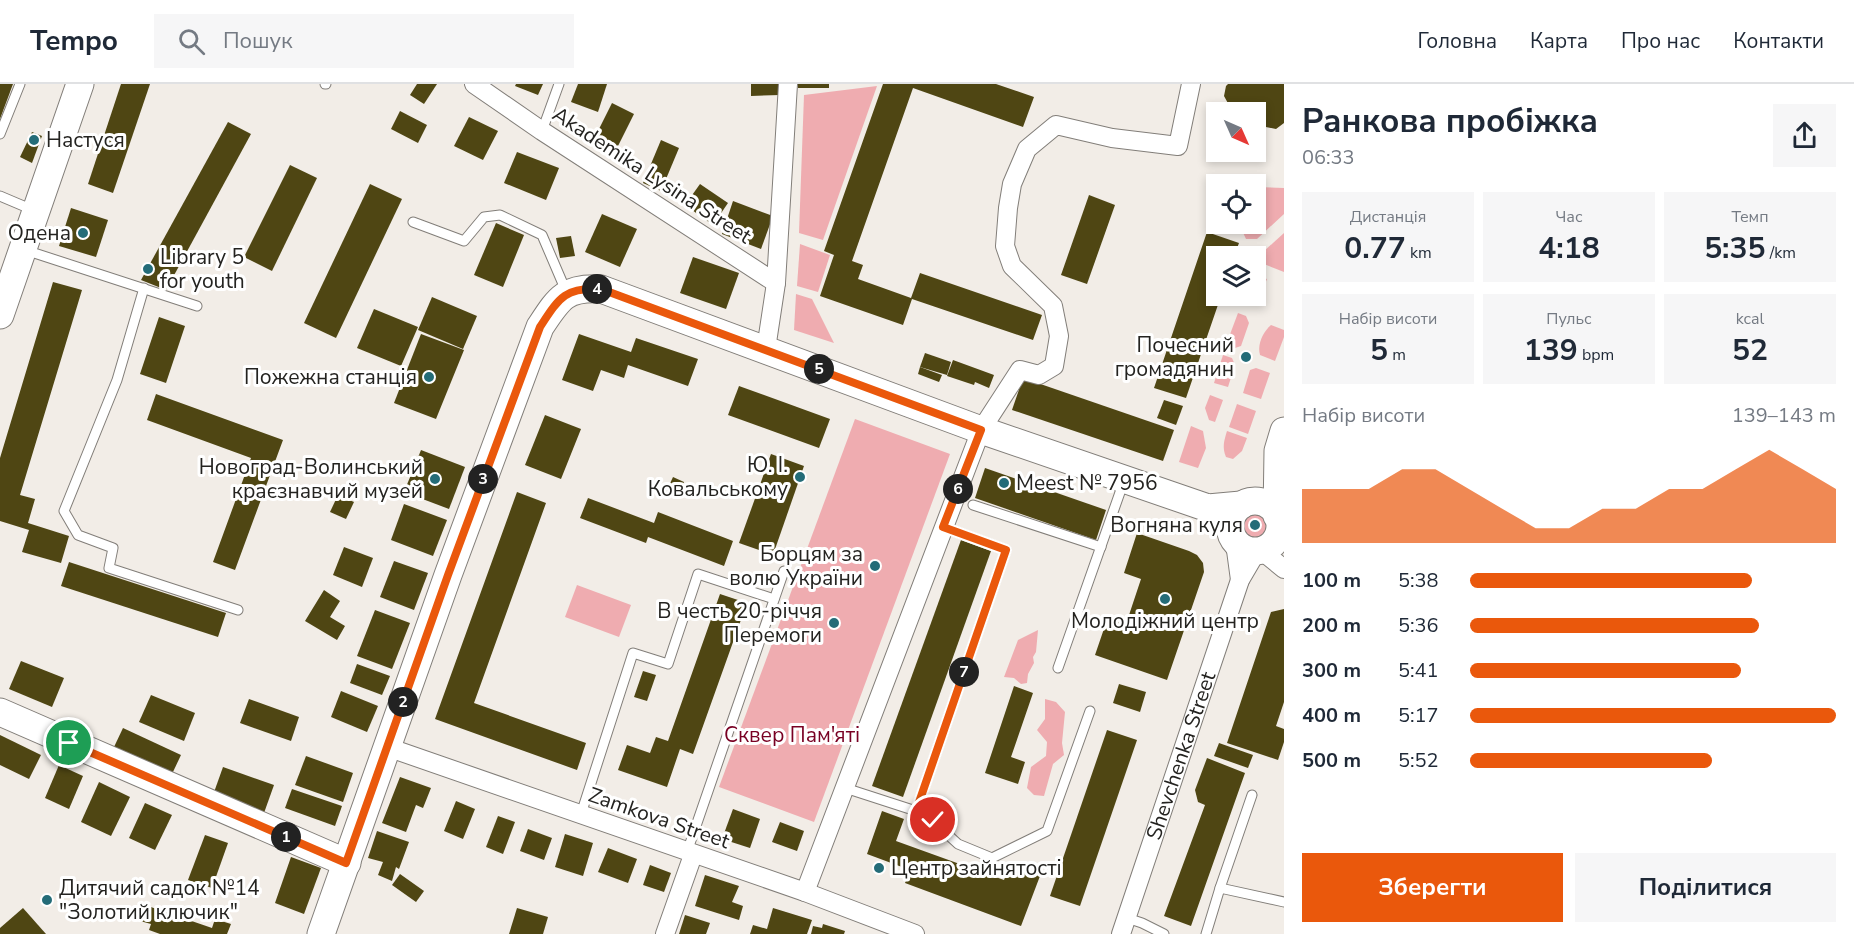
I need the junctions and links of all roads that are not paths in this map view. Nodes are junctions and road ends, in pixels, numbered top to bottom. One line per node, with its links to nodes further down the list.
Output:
1 (20, 84): 8 (lane)
2 (80, 84): 10 (street)
3 (474, 84): 7 (street, Akademika Lysina Street)
4 (559, 84): 7 (lane)
5 (788, 84): 13 (street)
6 (1191, 84): 19 (street)
7 (542, 131): 13 (street, Akademika Lysina Street)
8 (0, 134)
9 (0, 196): 10 (lane)
10 (36, 211): 12 (street)
11 (413, 222): 15 (lane)
12 (22, 249): 14 (lane); 17 (street)
13 (776, 282): 18 (street)
14 (144, 288): 16 (lane); 32 (lane)
15 (567, 294): 18 (street); 36 (street)
16 (197, 306)
17 (0, 315)
18 (766, 349): 19 (street)
19 (981, 430): 21 (street); 26 (street)
20 (1281, 441): 22 (street); 25 (street)
21 (1125, 480): 24 (street); 28 (lane)
22 (1243, 504): 24 (street); 25 (street); 27 (street)
23 (973, 505): 28 (lane)
24 (1208, 508): 27 (street)
25 (1280, 524): 27 (street)
26 (943, 527): 37 (street); 39 (lane)
27 (1246, 545): 29 (street); 46 (street, Shevchenka Street)
28 (1101, 547): 33 (lane)
29 (1284, 569)
30 (783, 571): 31 (lane)
31 (774, 599): 40 (lane); 41 (lane)
32 (237, 610)
33 (1058, 668)
34 (1090, 711): 39 (lane)
35 (0, 712): 42 (street)
36 (387, 747): 40 (street, Zamkova Street); 42 (street)
37 (845, 788): 39 (lane); 44 (street)
38 (1252, 795): 43 (lane)
39 (916, 811)
40 (581, 814): 41 (street, Zamkova Street)
41 (690, 853): 44 (street, Zamkova Street); 48 (street)
42 (346, 863): 47 (street)
43 (1220, 888): 45 (lane); 51 (lane)
44 (805, 892): 49 (street, Zamkova Street)
45 (1284, 902)
46 (1124, 926): 50 (lane)
47 (321, 934)
48 (665, 934)
49 (915, 934)
50 (1164, 934)
51 (1206, 934)

